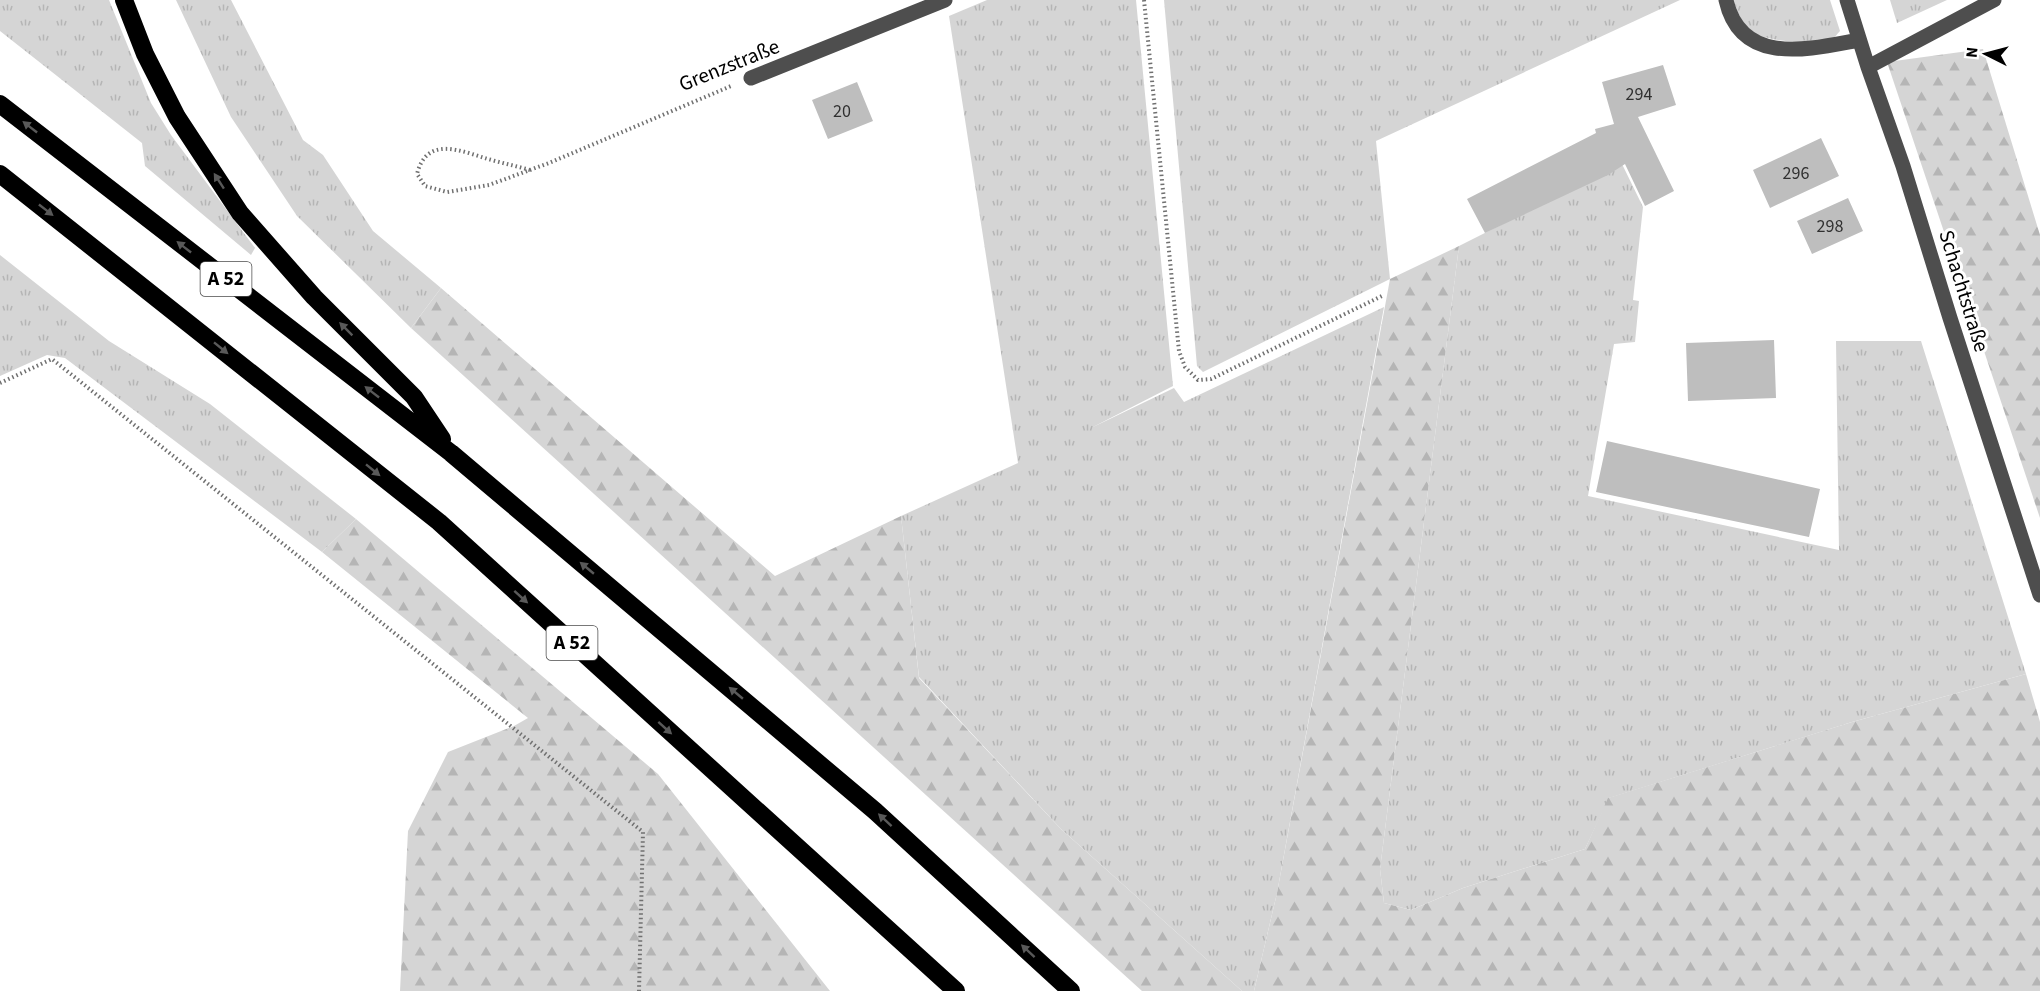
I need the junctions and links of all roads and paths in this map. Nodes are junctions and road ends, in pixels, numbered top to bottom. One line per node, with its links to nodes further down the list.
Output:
1 (124, 0): 15 (highway, one-way to 1)
2 (945, 0): 9 (street, Grenzstraße)
3 (1144, 0): 13 (path)
4 (1726, 0): 7 (street)
5 (1847, 0): 7 (street, Schachtstraße)
6 (1994, 0): 8 (street)
7 (1859, 40): 8 (street, Schachtstraße)
8 (1868, 67): 16 (street, Schachtstraße)
9 (751, 78): 11 (path, Grenzstraße)
10 (0, 104): 15 (highway, A 52, one-way to 10)
11 (530, 170): 11 (path, Grenzstraße)
12 (0, 174): 18 (highway, A 52, one-way to 18)
13 (1384, 295)
14 (0, 383): 17 (path)
15 (451, 453): 19 (highway, A 52, one-way to 15)
16 (2040, 595)
17 (639, 991)
18 (956, 991)
19 (1071, 991)

